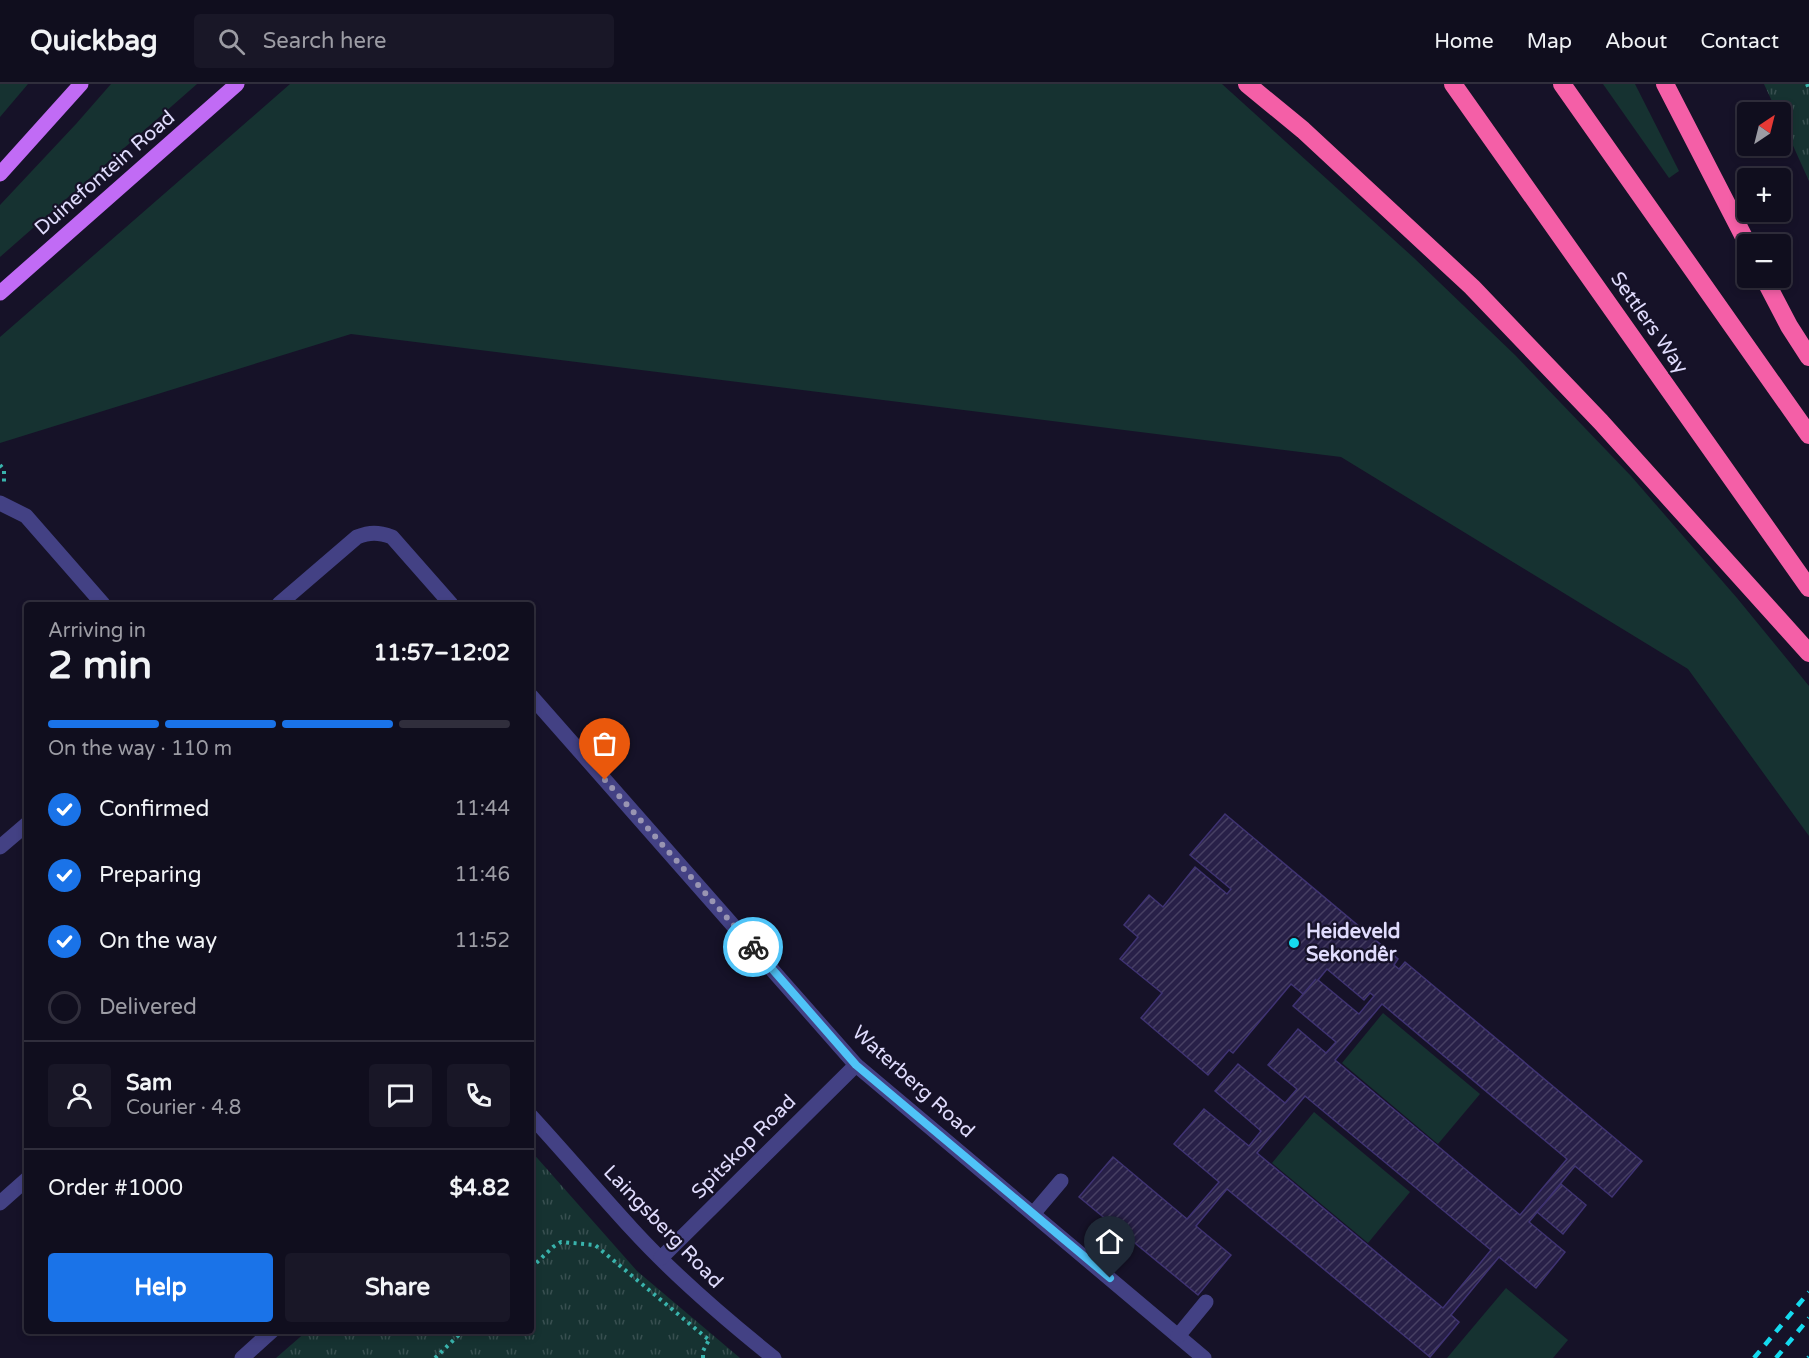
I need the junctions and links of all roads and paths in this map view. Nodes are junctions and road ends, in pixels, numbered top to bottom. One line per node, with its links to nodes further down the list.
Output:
1 (81, 84): 9 (main road)
2 (237, 84): 12 (main road, Duinefontein Road)
3 (1247, 84): 22 (highway)
4 (1453, 84): 18 (highway, Settlers Way)
5 (1562, 84): 14 (highway)
6 (1665, 84): 10 (highway)
7 (1807, 84): 8 (path)
8 (1809, 89)
9 (0, 174)
10 (1742, 234)
11 (1769, 288): 13 (highway)
12 (0, 293)
13 (1809, 357)
14 (1809, 435)
15 (0, 465): 16 (path)
16 (4, 483)
17 (0, 502): 19 (street)
18 (1809, 588)
19 (100, 602)
20 (281, 602): 21 (street)
21 (449, 602)
22 (1809, 653)
23 (534, 699): 26 (street, Waterberg Road)
24 (24, 827): 25 (street)
25 (0, 848)
26 (856, 1065): 31 (street, Waterberg Road); 32 (street, Spitskop Road)
27 (534, 1119): 32 (street, Laingsberg Road)
28 (1061, 1181): 31 (street)
29 (24, 1182): 30 (street)
30 (0, 1203)
31 (1033, 1214): 38 (street, Waterberg Road)
32 (661, 1258): 43 (street, Laingsberg Road)
33 (534, 1265): 39 (path)
34 (1206, 1302): 38 (street)
35 (269, 1334): 40 (street)
36 (460, 1334): 41 (path)
37 (712, 1336): 39 (path)
38 (1178, 1336): 44 (street, Waterberg Road)
39 (708, 1340): 42 (path)
40 (242, 1358)
41 (435, 1358)
42 (703, 1358)
43 (774, 1358)
44 (1204, 1358)

